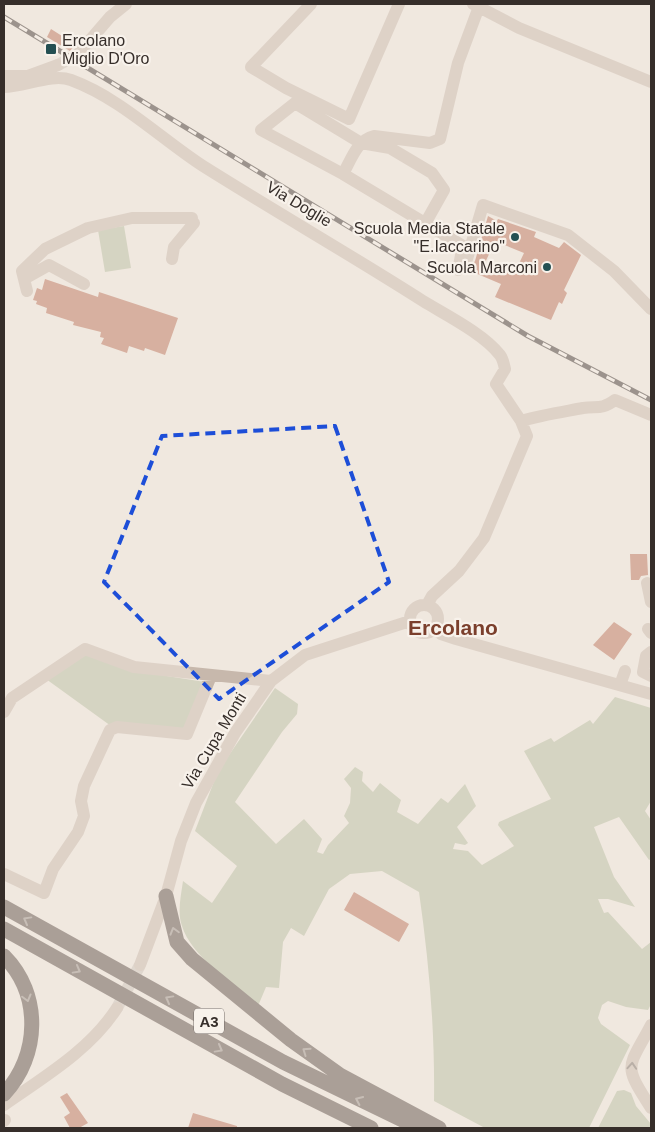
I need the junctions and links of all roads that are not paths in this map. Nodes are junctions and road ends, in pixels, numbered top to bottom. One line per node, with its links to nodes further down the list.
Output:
1 (126, 4): 5 (street)
2 (310, 4): 3 (street)
3 (399, 4)
4 (477, 4): 8 (street); 10 (street)
5 (78, 54)
6 (58, 65): 7 (street)
7 (4, 76)
8 (651, 82)
9 (4, 87): 17 (street, Via Doglie)
10 (360, 143): 11 (street); 11 (street); 12 (street)
11 (343, 174): 12 (street)
12 (426, 222): 15 (street)
13 (172, 259): 14 (street)
14 (84, 284)
15 (651, 310)
16 (651, 415): 17 (street)
17 (522, 421): 20 (street)
18 (647, 583): 19 (street)
19 (651, 602)
20 (427, 605): 21 (street); 22 (street)
21 (410, 621): 22 (street); 27 (street, Via Cupa Monti)
22 (434, 628): 28 (street)
23 (651, 652): 26 (street)
24 (624, 671): 28 (street)
25 (211, 676): 27 (street); 30 (street); 31 (street)
26 (651, 676)
27 (271, 680): 32 (street, Via Cupa Monti)
28 (620, 685): 29 (street)
29 (651, 694)
30 (4, 712)
31 (4, 874)
32 (166, 896): 36 (street, Via Cupa Monti); 44 (highway, one-way to 32)
33 (4, 907): 43 (highway, A3, one-way to 33)
34 (4, 930): 42 (highway, A3, one-way to 42)
35 (4, 956): 39 (highway, one-way to 39)
36 (140, 965)
37 (117, 1008): 40 (street)
38 (651, 1025): 41 (street, one-way to 38)
39 (4, 1094)
40 (4, 1105)
41 (651, 1108)
42 (371, 1128)
43 (418, 1128)
44 (439, 1128)

